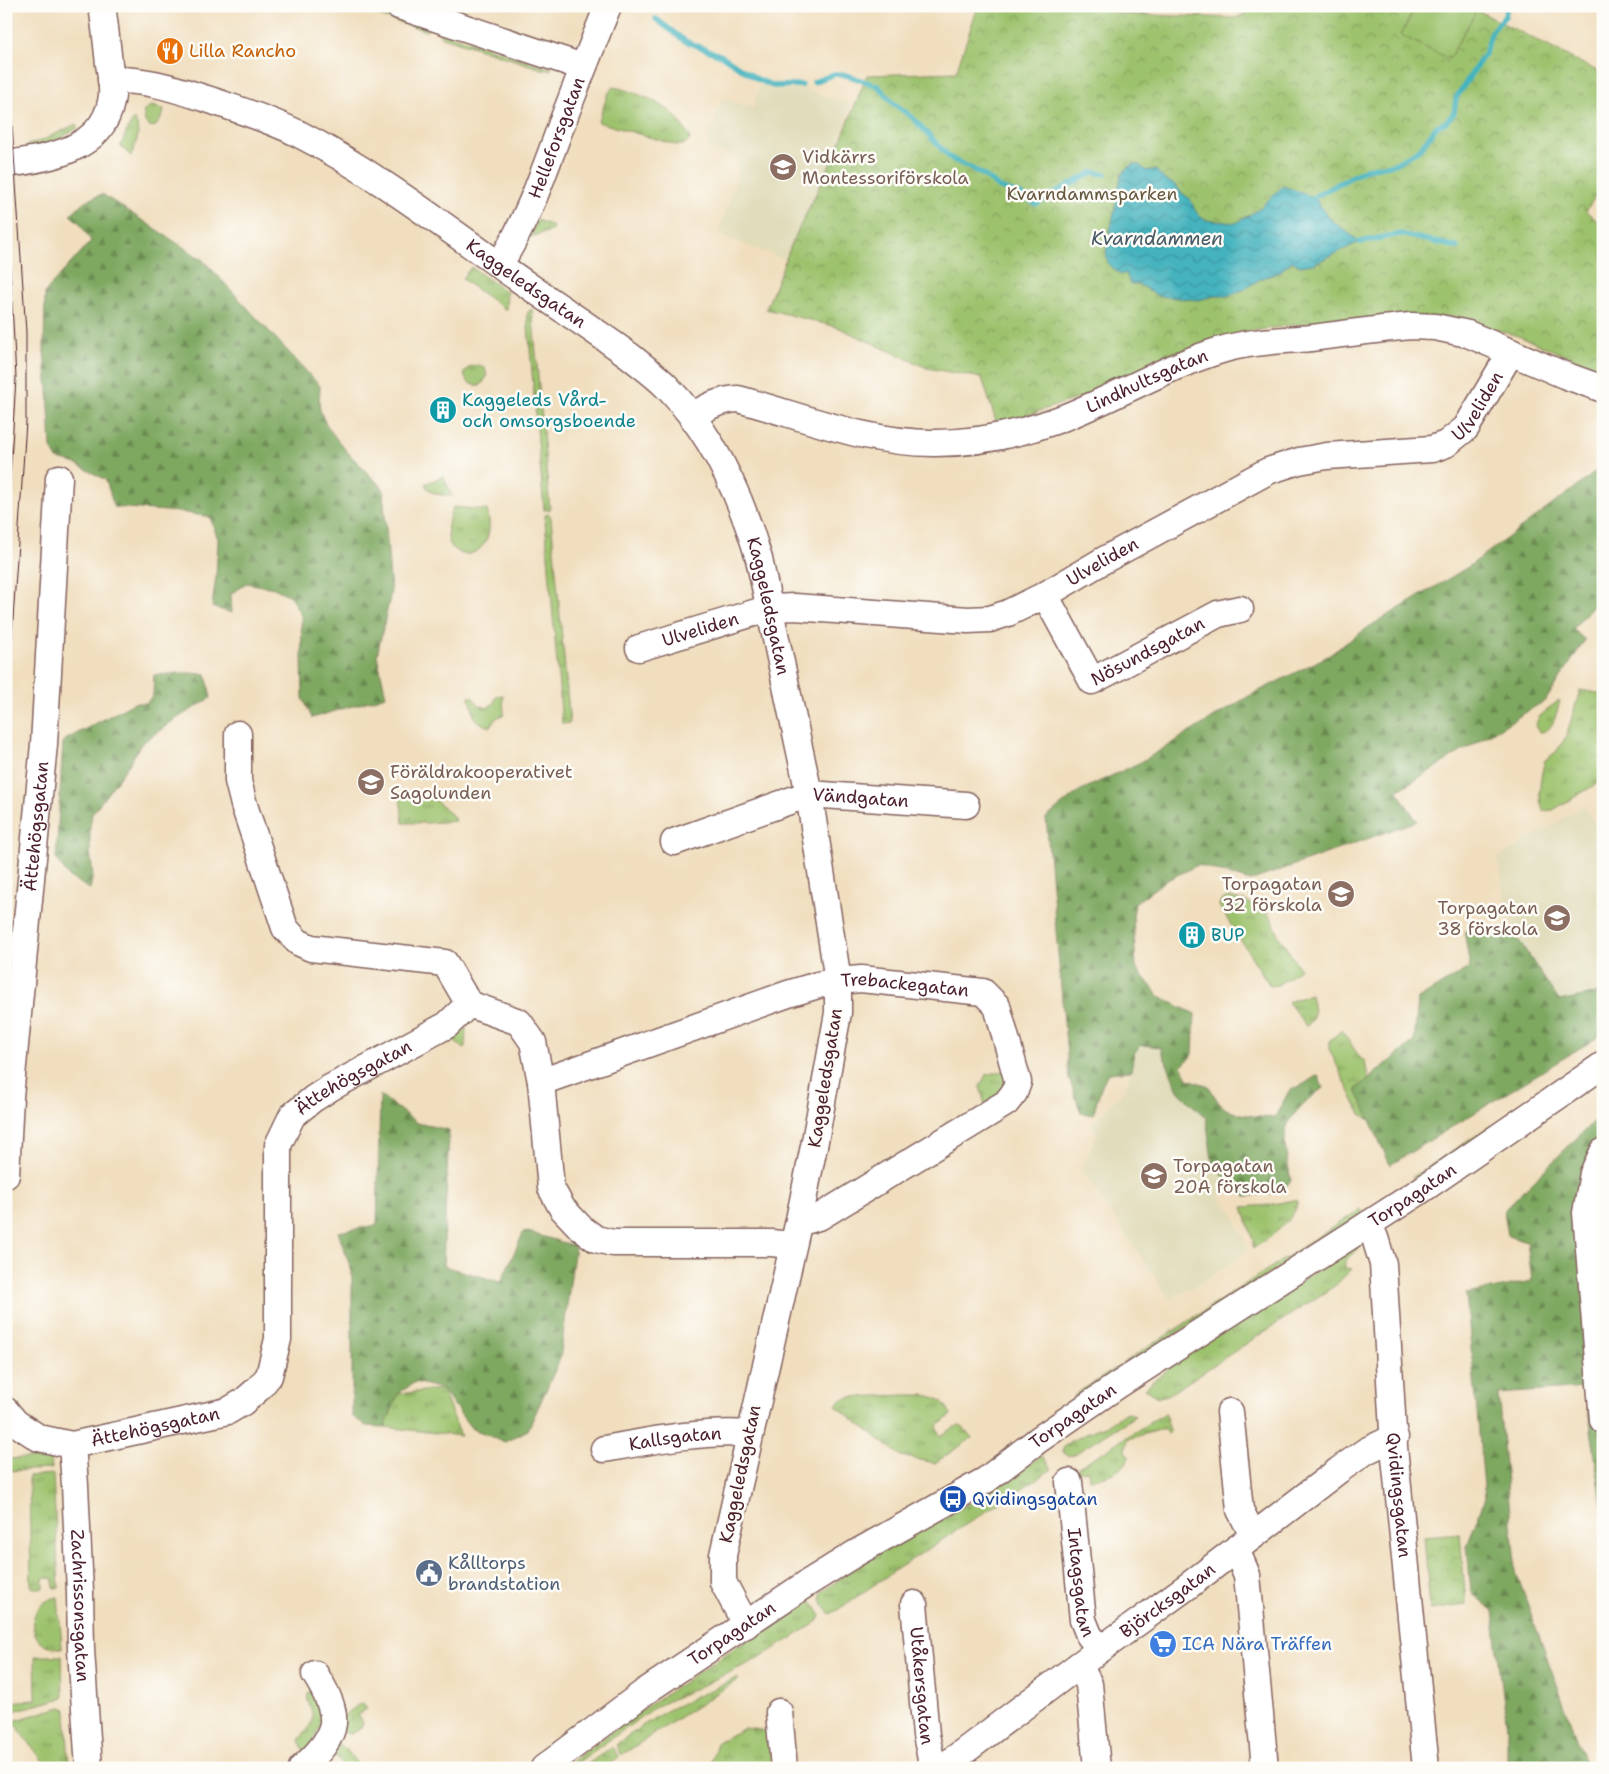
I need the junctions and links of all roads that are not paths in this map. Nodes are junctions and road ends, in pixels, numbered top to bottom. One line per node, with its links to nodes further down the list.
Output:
1 (102, 6): 5 (street)
2 (399, 6): 4 (street)
3 (608, 6): 4 (street, Helleforsgatan)
4 (583, 67): 7 (street, Helleforsgatan)
5 (111, 80): 6 (street); 7 (street, Kaggeledsgatan)
6 (6, 164)
7 (499, 265): 10 (street, Kaggeledsgatan)
8 (1511, 352): 9 (street, Lindhultsgatan); 10 (street, Lindhultsgatan); 12 (street, Ulveliden)
9 (1603, 389)
10 (692, 416): 13 (street, Kaggeledsgatan)
11 (59, 478): 25 (street, Ättehögsgatan)
12 (1045, 595): 13 (street, Ulveliden); 14 (street, Nösundsgatan)
13 (770, 608): 15 (street, Ulveliden); 17 (street, Kaggeledsgatan)
14 (1240, 609)
15 (639, 648)
16 (238, 734): 21 (street)
17 (809, 794): 18 (street, Vändgatan); 19 (street, Vändgatan); 20 (street, Kaggeledsgatan)
18 (966, 805)
19 (674, 842)
20 (838, 981): 23 (street, Trebackegatan); 26 (street, Kaggeledsgatan); 26 (street, Trebackegatan)
21 (469, 1004): 23 (street); 34 (street, Ättehögsgatan)
22 (1603, 1065): 27 (street, Torpagatan)
23 (541, 1082): 28 (street)
24 (1603, 1152): 31 (street)
25 (6, 1175)
26 (798, 1220): 28 (street, Kaggeledsgatan)
27 (1369, 1224): 33 (street, Qvidingsgatan); 39 (street, Torpagatan)
28 (792, 1245): 32 (street, Kaggeledsgatan)
29 (6, 1411): 34 (street, Ättehögsgatan)
30 (1230, 1412): 37 (street)
31 (1603, 1420)
32 (749, 1434): 35 (street, Kallsgatan); 39 (street, Kaggeledsgatan)
33 (1395, 1437): 37 (street, Björcksgatan); 52 (street, Qvidingsgatan)
34 (72, 1445): 44 (street, Zachrissonsgatan)
35 (604, 1449)
36 (1070, 1482): 40 (street, Intagsgatan)
37 (1245, 1542): 40 (street, Björcksgatan); 51 (street)
38 (914, 1604): 48 (street, Utåkersgatan)
39 (746, 1625): 46 (street, Torpagatan)
40 (1100, 1649): 41 (street, Björcksgatan)
41 (1079, 1665): 49 (street, Björcksgatan); 50 (street)
42 (315, 1674): 45 (street)
43 (779, 1712): 47 (street)
44 (89, 1768)
45 (302, 1768)
46 (544, 1768)
47 (784, 1768)
48 (933, 1768)
49 (942, 1768)
50 (1097, 1768)
51 (1264, 1768)
52 (1426, 1768)

